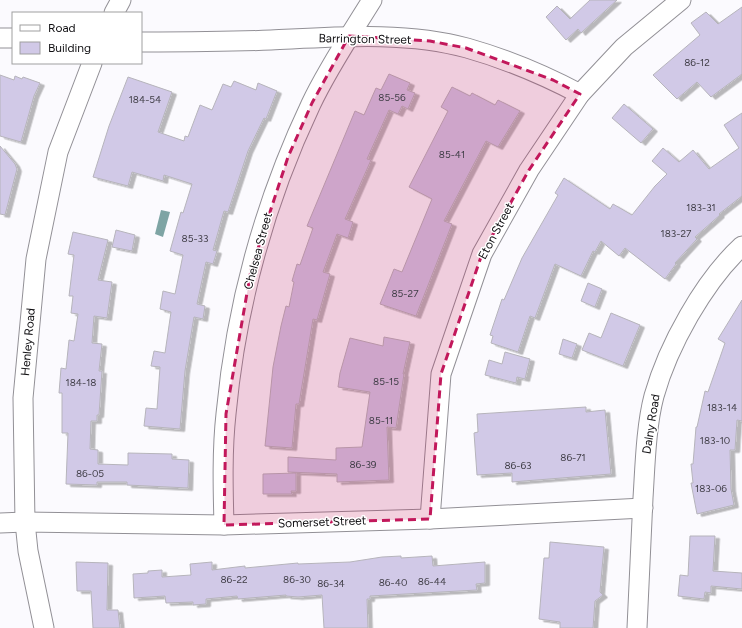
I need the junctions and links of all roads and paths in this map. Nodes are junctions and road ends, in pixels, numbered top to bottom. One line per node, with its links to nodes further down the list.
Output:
1 (121, 0): 4 (street)
2 (372, 0): 5 (street, Chelsea Street)
3 (681, 0): 10 (street, Eton Street)
4 (115, 12)
5 (349, 36): 8 (street, Barrington Street); 10 (street, Barrington Street); 16 (street, Chelsea Street)
6 (0, 38): 7 (street)
7 (12, 38)
8 (142, 42)
9 (92, 64): 14 (street, Henley Road)
10 (580, 94): 13 (street, Eton Street)
11 (742, 246): 12 (street, Dalny Road)
12 (643, 508): 13 (street, Somerset Street); 18 (street, Dalny Road)
13 (430, 519): 16 (street, Somerset Street)
14 (25, 522): 15 (street, Somerset Street); 16 (street, Somerset Street); 17 (street, Henley Road)
15 (0, 523)
16 (224, 526)
17 (44, 628)
18 (637, 628)

